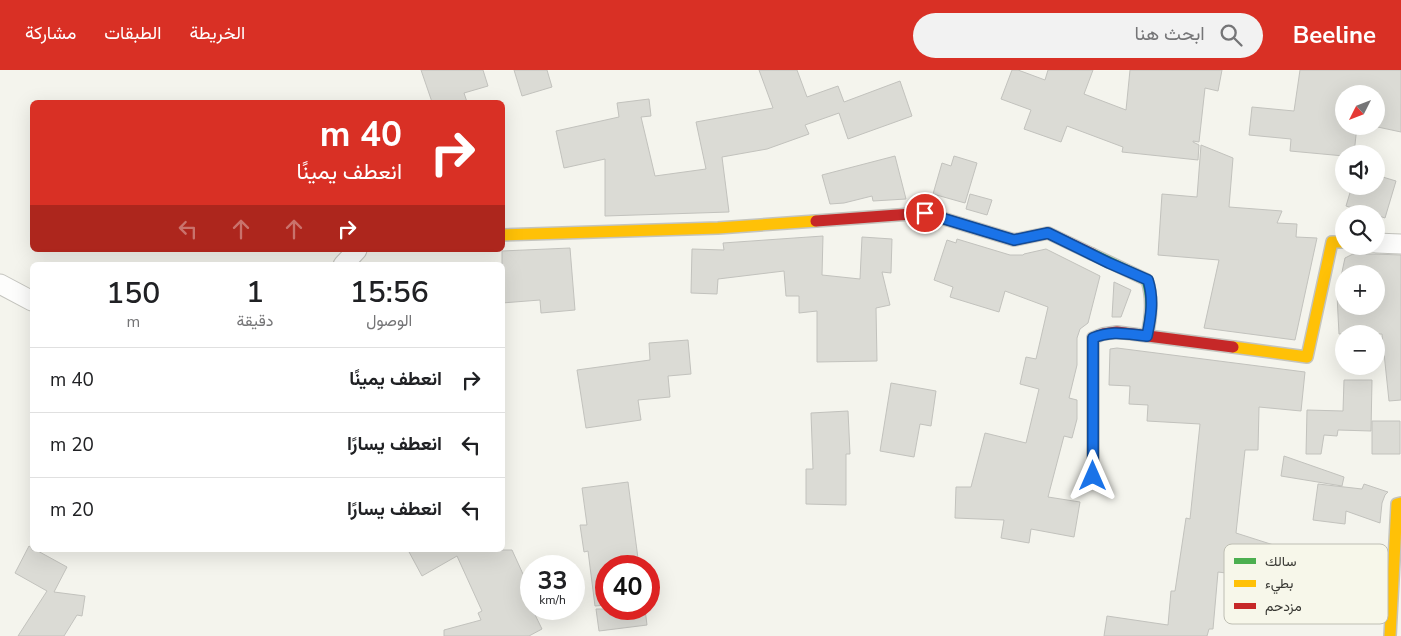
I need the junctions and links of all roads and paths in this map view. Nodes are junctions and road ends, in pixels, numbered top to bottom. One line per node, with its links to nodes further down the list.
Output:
1 (505, 235): 9 (street)
2 (1335, 242): 9 (street)
3 (1385, 243): 4 (street)
4 (1401, 244)
5 (354, 252): 6 (street)
6 (346, 262)
7 (0, 284): 8 (street)
8 (30, 300)
9 (1147, 336): 10 (street)
10 (1093, 476)
11 (1401, 503): 12 (street)
12 (1390, 636)

